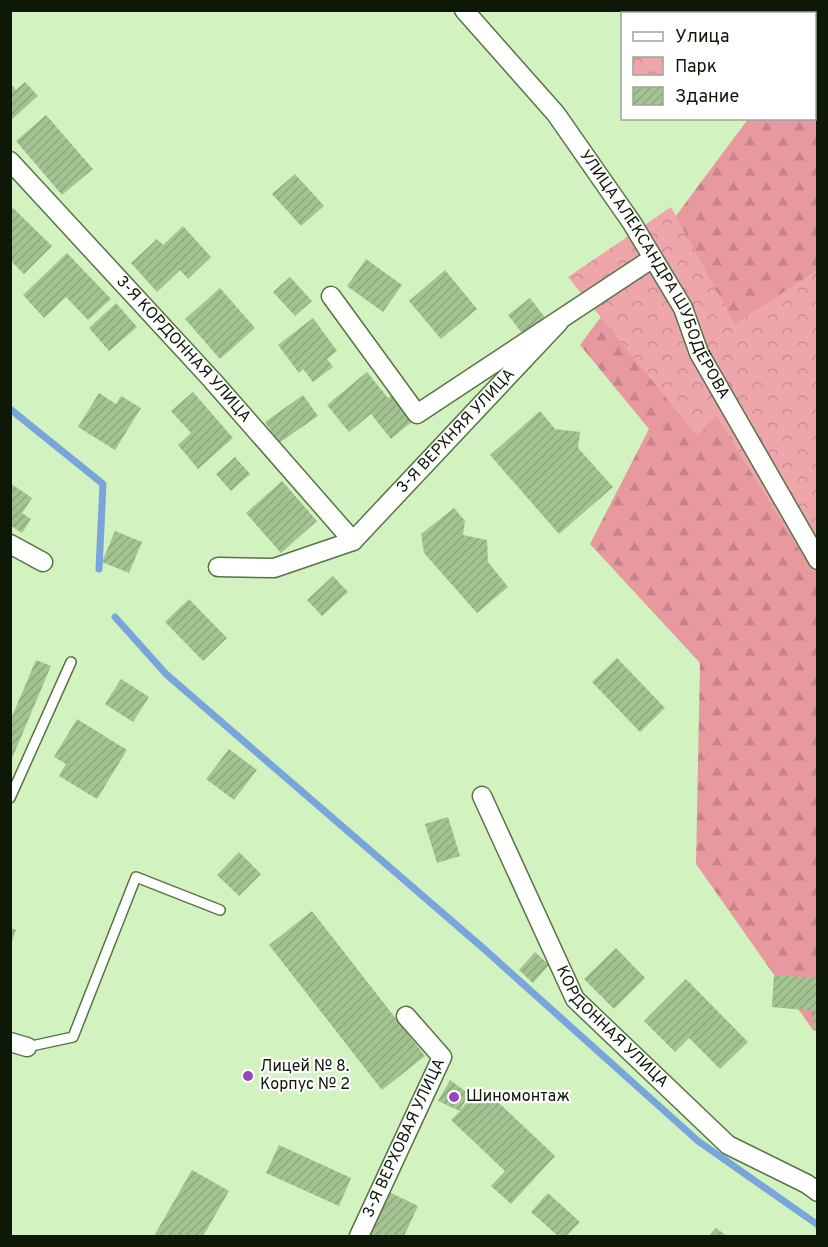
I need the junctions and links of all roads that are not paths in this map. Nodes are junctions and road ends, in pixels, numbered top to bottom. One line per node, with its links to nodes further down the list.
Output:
1 (464, 10): 3 (street, УЛИЦА АЛЕКСАНДРА ШУБОДЁРОВА)
2 (10, 162): 6 (street, 3-Я КОРДОННАЯ УЛИЦА)
3 (652, 258): 5 (street); 8 (street, УЛИЦА АЛЕКСАНДРА ШУБОДЁРОВА)
4 (331, 296): 5 (street)
5 (559, 322): 6 (street, 3-Я ВЕРХНЯЯ УЛИЦА)
6 (353, 540): 10 (street)
7 (10, 544): 9 (street)
8 (818, 560)
9 (43, 562)
10 (218, 567)
11 (71, 662): 13 (lane)
12 (482, 796): 17 (street, КОРДОННАЯ УЛИЦА)
13 (10, 798)
14 (220, 910): 16 (lane)
15 (405, 1016): 18 (street, 3-Я ВЕРХОВАЯ УЛИЦА)
16 (19, 1044)
17 (818, 1192)
18 (359, 1236)

